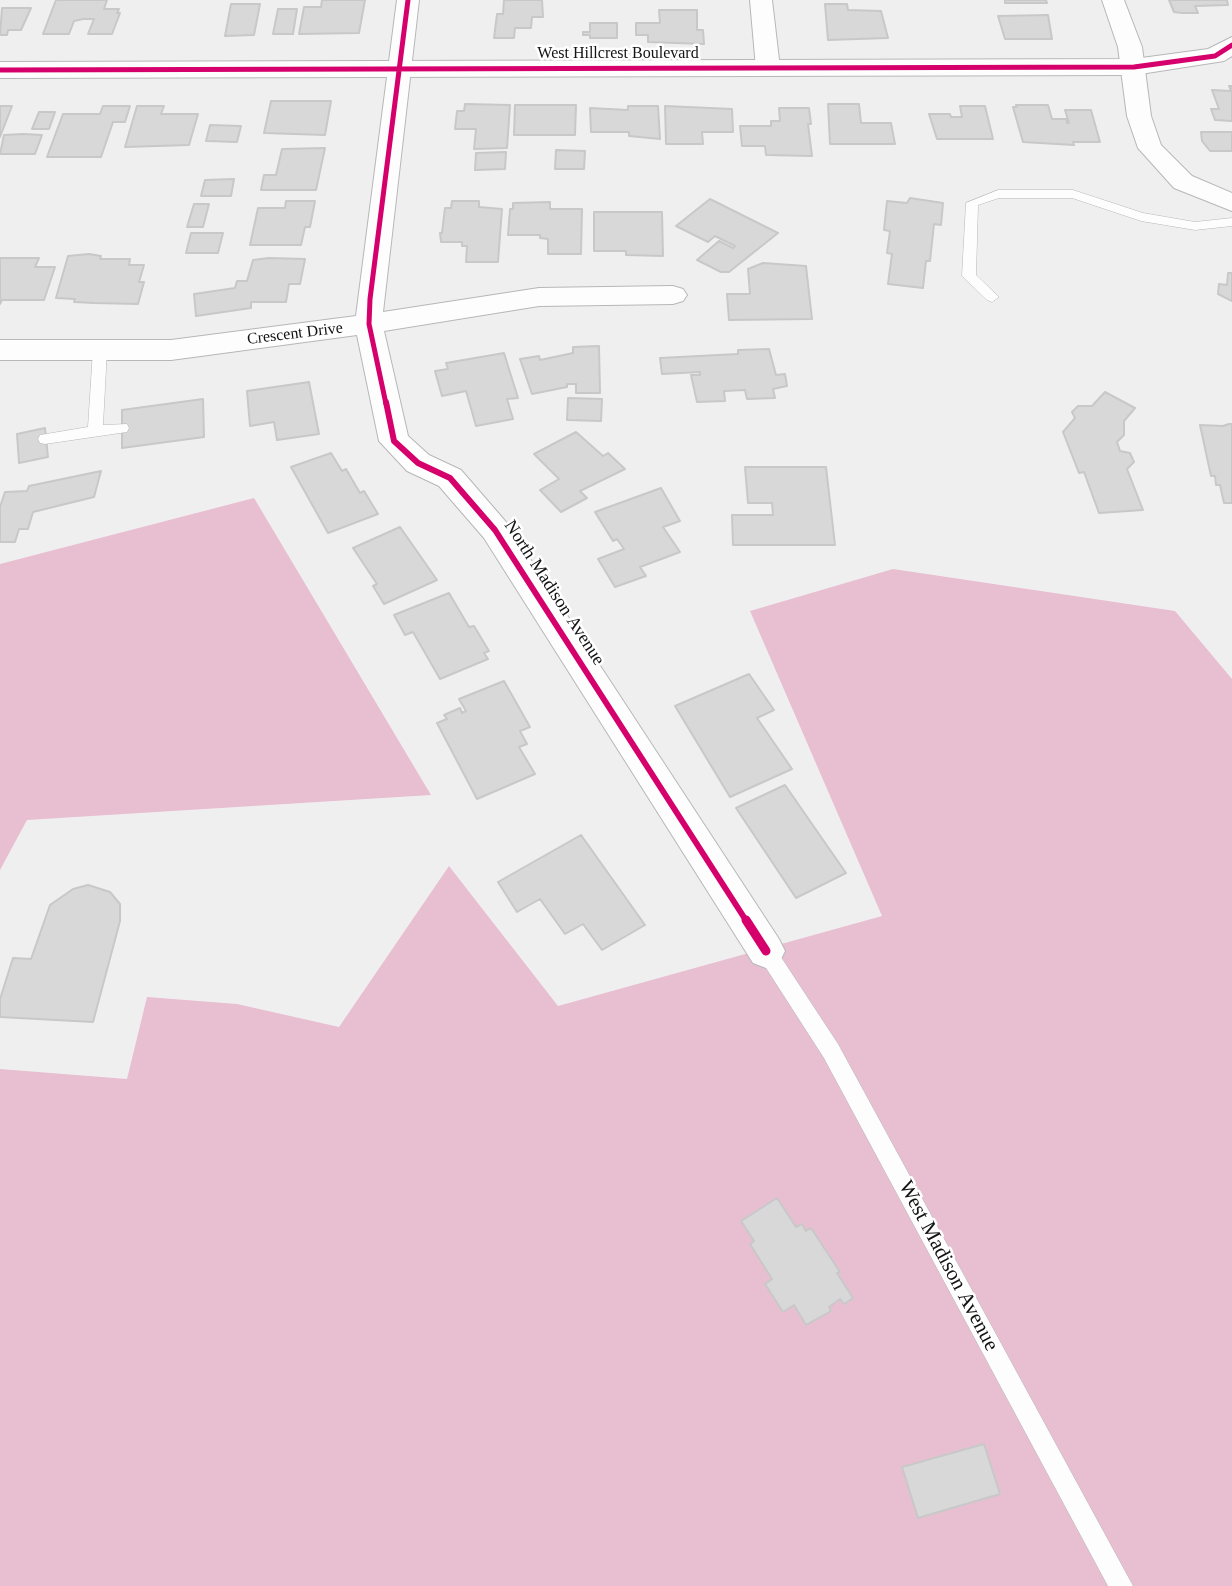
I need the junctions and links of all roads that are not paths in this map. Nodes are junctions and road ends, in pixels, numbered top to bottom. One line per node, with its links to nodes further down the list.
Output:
1 (408, 0): 7 (street, North Madison Avenue)
2 (761, 0): 6 (street)
3 (1113, 0): 5 (street)
4 (1232, 45): 5 (street, West Hillcrest Boulevard)
5 (1134, 67): 6 (street, West Hillcrest Boulevard); 9 (street)
6 (768, 68): 7 (street, West Hillcrest Boulevard)
7 (397, 69): 8 (street, West Hillcrest Boulevard); 13 (street, North Madison Avenue)
8 (0, 70)
9 (1232, 203)
10 (1232, 222): 12 (lane)
11 (673, 295): 13 (street, Crescent Drive)
12 (992, 297)
13 (369, 324): 15 (street, Crescent Drive); 19 (street, North Madison Avenue)
14 (0, 350): 15 (street, Crescent Drive)
15 (100, 350): 17 (lane)
16 (122, 428): 17 (lane)
17 (95, 431): 18 (lane)
18 (46, 439)
19 (766, 951): 20 (lane, West Madison Avenue)
20 (1121, 1586)

